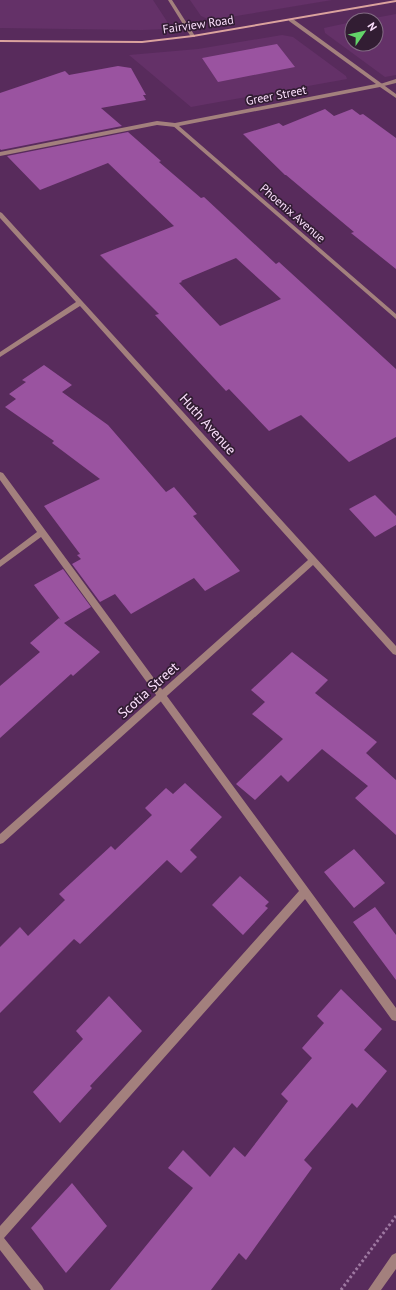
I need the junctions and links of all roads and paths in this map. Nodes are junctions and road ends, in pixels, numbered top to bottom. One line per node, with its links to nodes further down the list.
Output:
1 (170, 0): 4 (street)
2 (396, 1): 3 (main road, Fairview Road)
3 (291, 20): 4 (main road, Fairview Road); 7 (street)
4 (194, 36): 5 (main road, Fairview Road)
5 (0, 41)
6 (396, 81): 7 (street, Greer Street)
7 (380, 85): 8 (street); 9 (street, Greer Street)
8 (396, 96)
9 (175, 125): 10 (street, Greer Street); 13 (street, Phoenix Avenue)
10 (0, 154)
11 (0, 214): 12 (street, Huth Avenue)
12 (80, 303): 14 (street); 17 (street, Huth Avenue)
13 (396, 317)
14 (0, 355)
15 (0, 475): 16 (street)
16 (42, 532): 18 (street); 20 (street)
17 (313, 560): 19 (street, Huth Avenue); 20 (street, Scotia Street)
18 (0, 564)
19 (396, 652)
20 (162, 696): 21 (street, Scotia Street); 22 (street)
21 (0, 840)
22 (305, 892): 23 (street); 25 (street)
23 (396, 1016)
24 (396, 1216): 29 (path)
25 (0, 1234)
26 (0, 1241): 28 (street)
27 (396, 1259): 30 (street)
28 (38, 1290)
29 (341, 1290)
30 (374, 1290)

